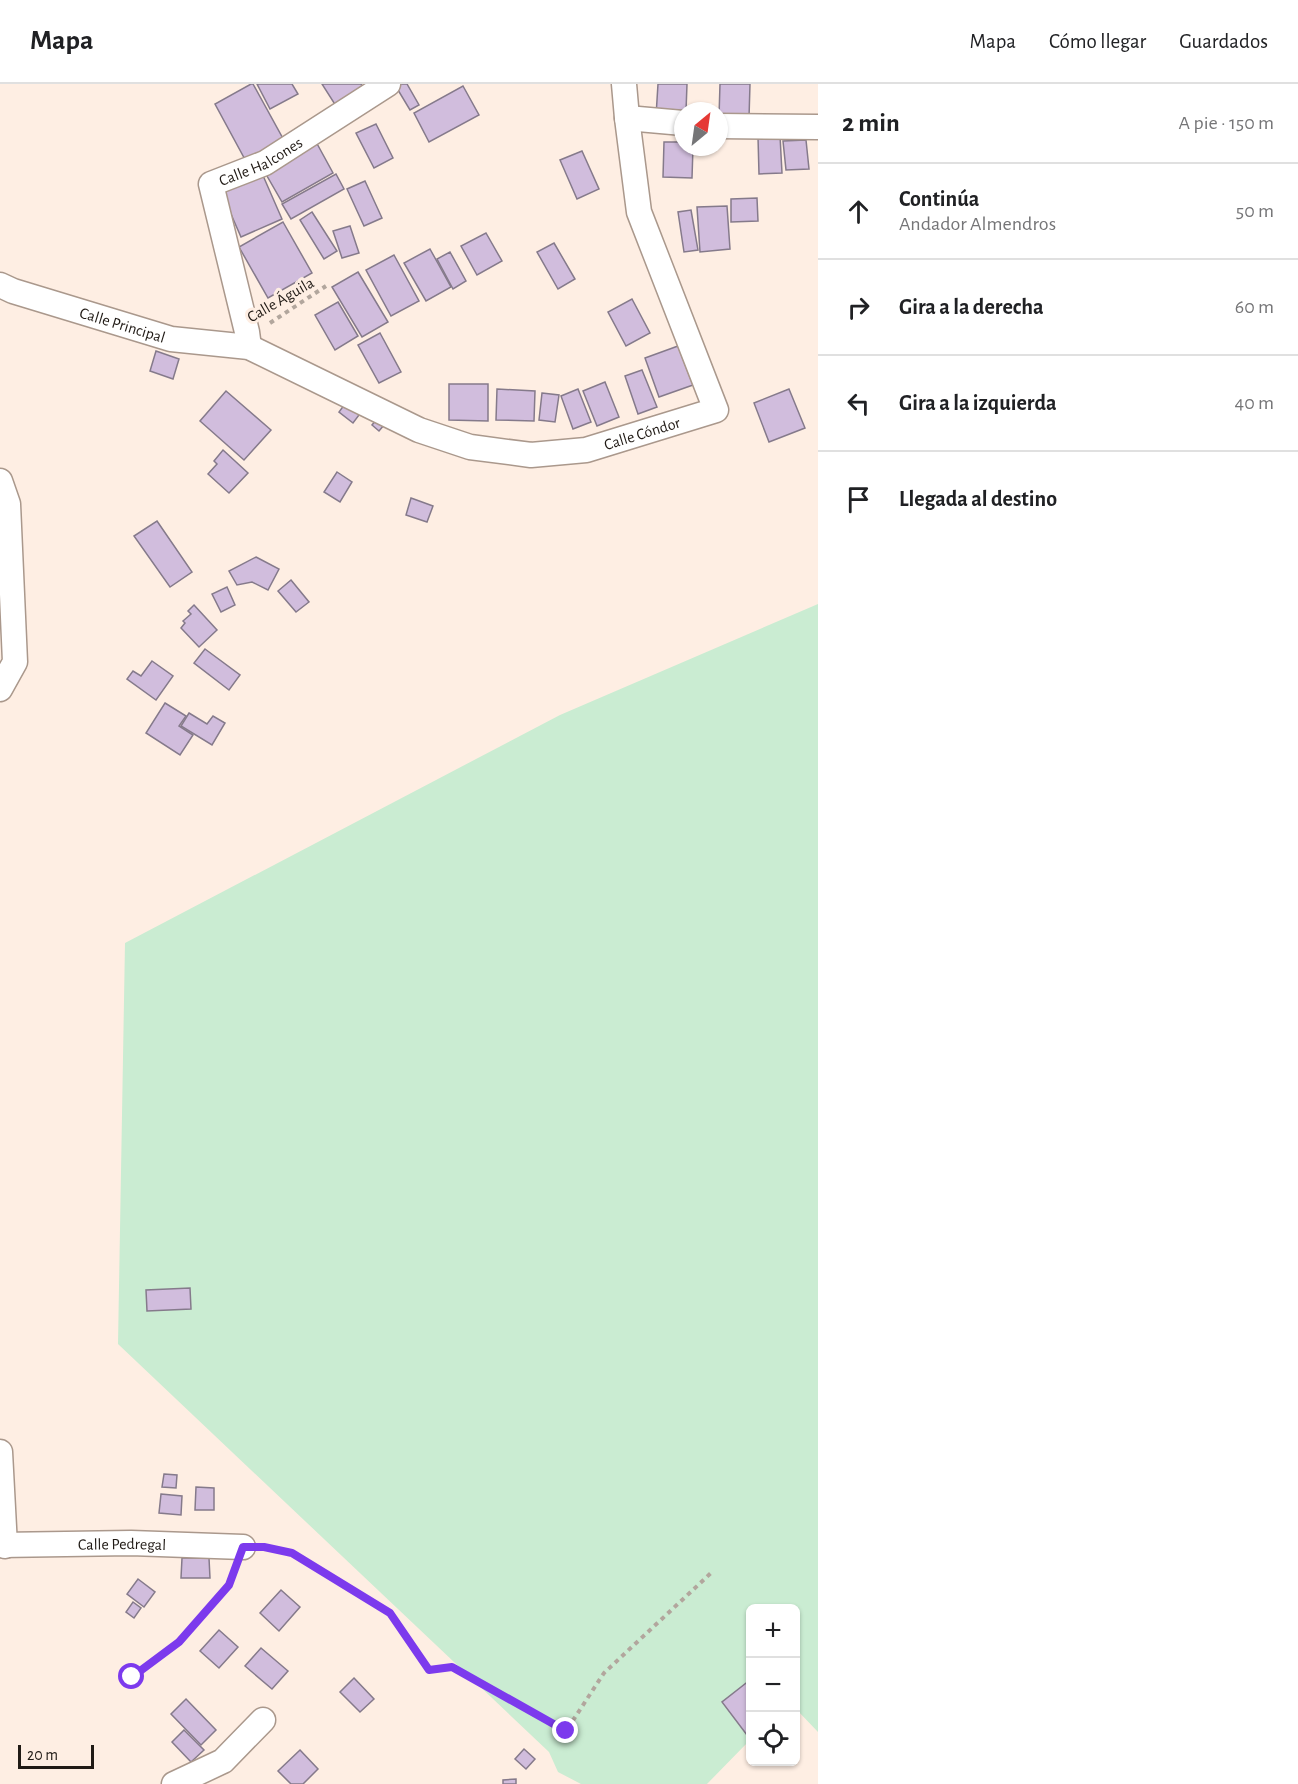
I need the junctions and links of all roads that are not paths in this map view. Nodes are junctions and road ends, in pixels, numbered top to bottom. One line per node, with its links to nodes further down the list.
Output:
1 (388, 84): 8 (street, Calle Halcones)
2 (624, 84): 3 (street, Calle Cóndor)
3 (627, 118): 4 (street); 8 (street, Calle Cóndor)
4 (674, 122)
5 (728, 126): 6 (street)
6 (818, 127)
7 (0, 285): 8 (street, Calle Principal)
8 (248, 339)
9 (0, 481): 10 (street)
10 (0, 689)
11 (0, 1452): 12 (street)
12 (3, 1545): 13 (street, Calle Pedregal)
13 (243, 1547)
14 (263, 1720): 15 (street)
15 (174, 1784)

